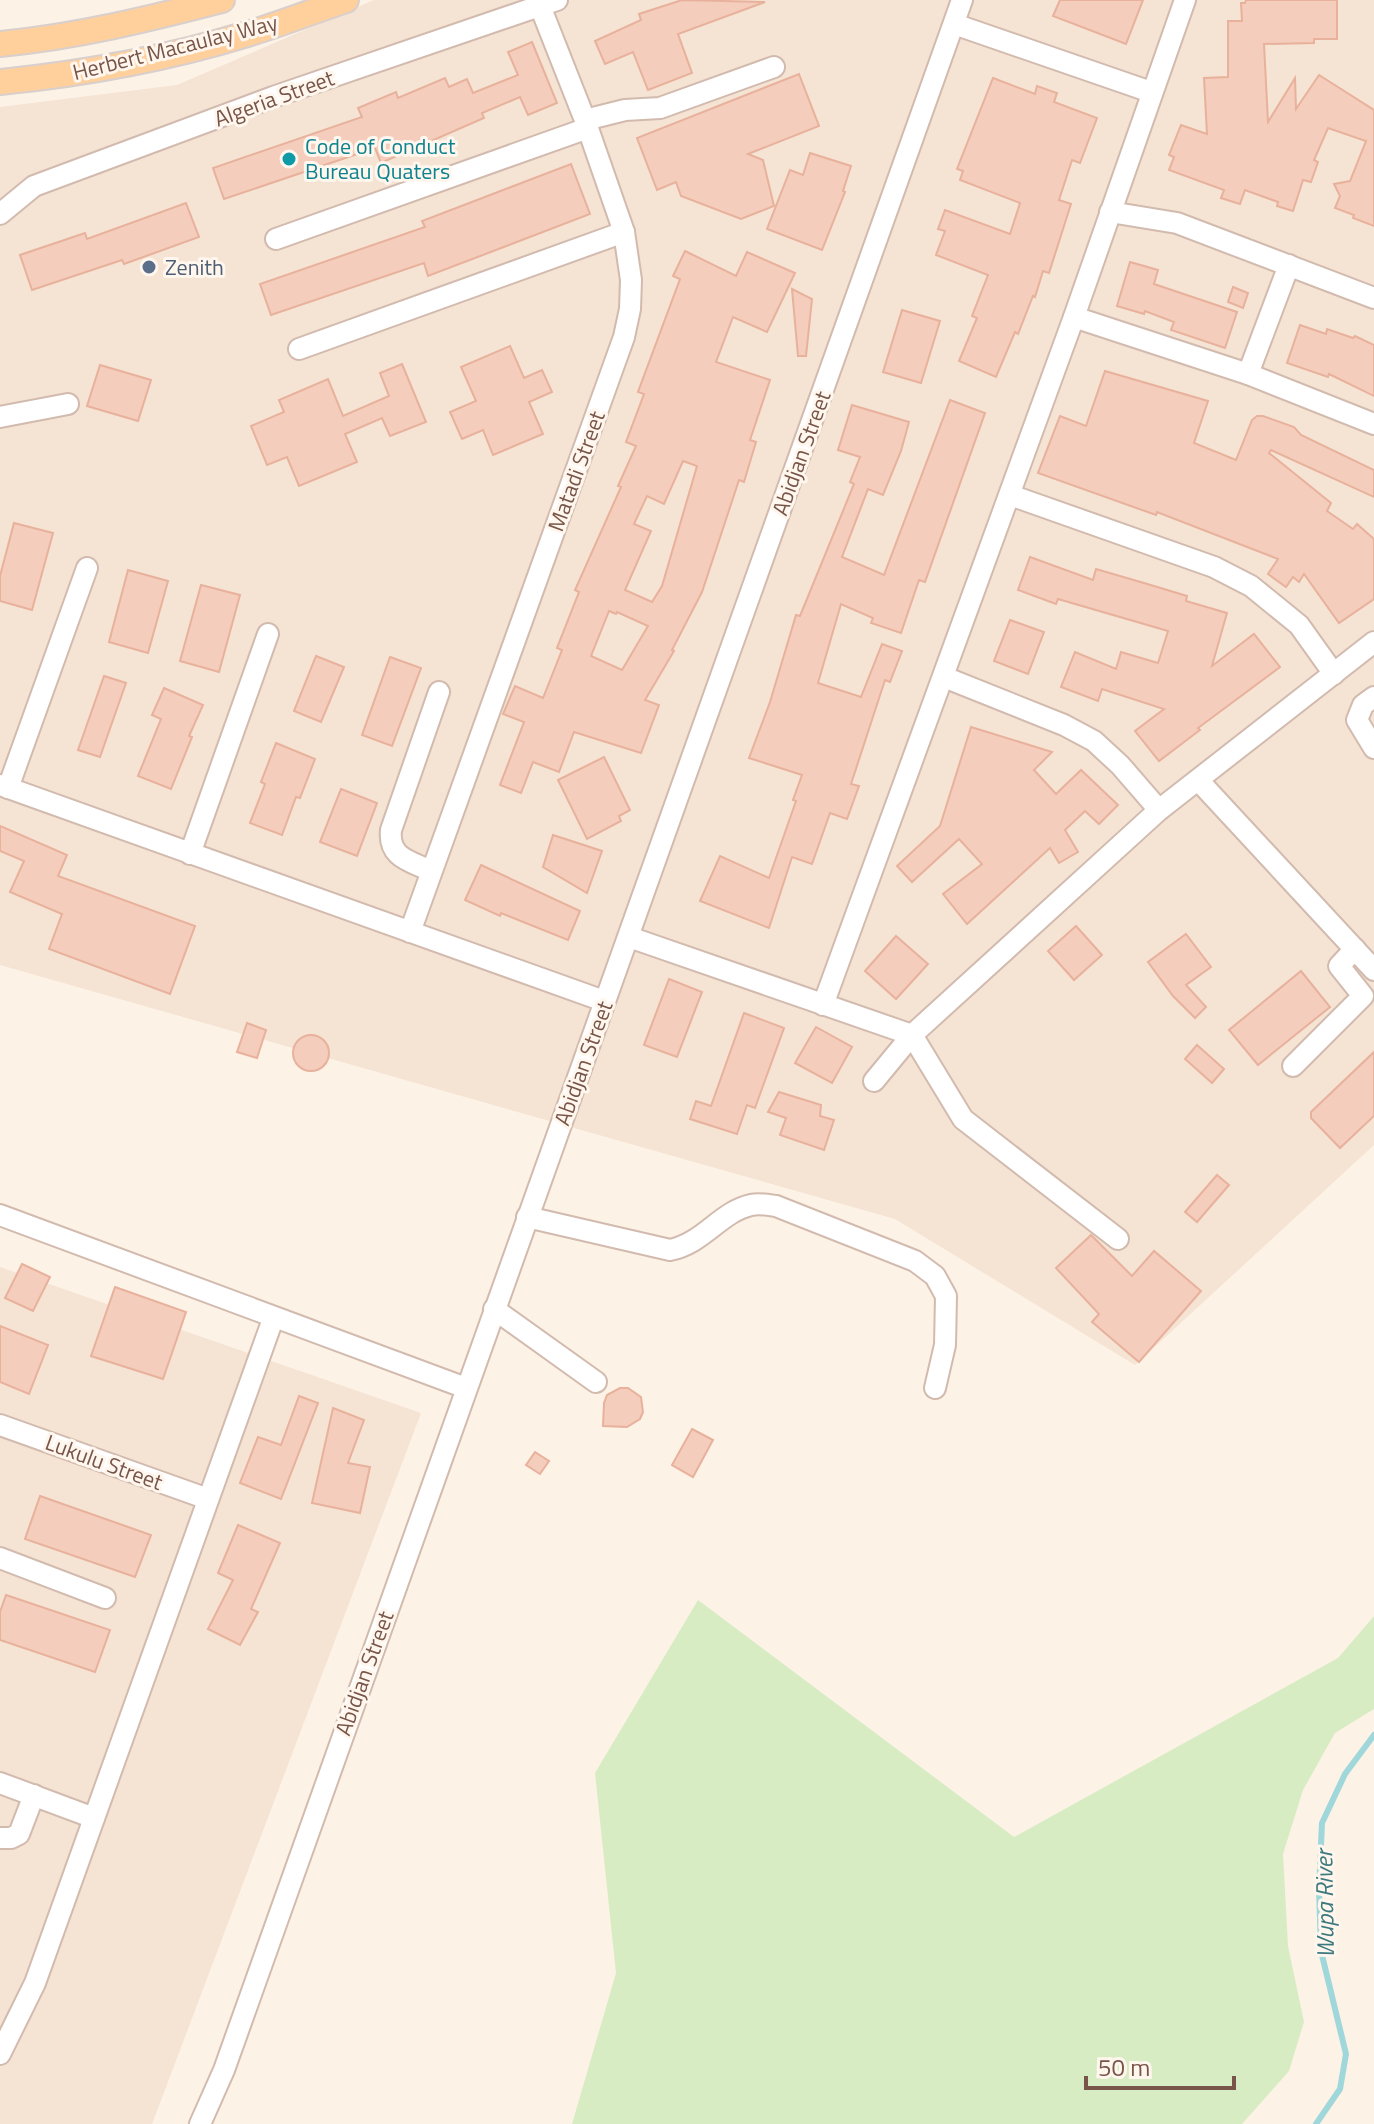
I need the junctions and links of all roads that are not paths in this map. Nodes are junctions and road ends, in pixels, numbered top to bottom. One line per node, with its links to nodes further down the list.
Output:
1 (222, 0): 7 (main road, Herbert Macaulay Way)
2 (346, 0): 9 (main road, Herbert Macaulay Way)
3 (962, 0): 6 (street, Abidjan Street)
4 (1185, 0): 10 (street)
5 (548, 3): 11 (street, Matadi Street); 13 (street, Algeria Street)
6 (954, 24): 10 (street); 39 (street, Abidjan Street)
7 (0, 44)
8 (774, 67): 11 (street)
9 (0, 82)
10 (1151, 92): 12 (street)
11 (587, 124): 14 (street, Matadi Street); 15 (street)
12 (1110, 212): 16 (street); 18 (street)
13 (0, 214)
14 (624, 232): 19 (street); 37 (street, Matadi Street)
15 (276, 239)
16 (1289, 265): 17 (street); 20 (street)
17 (1374, 298)
18 (1074, 317): 20 (street); 24 (street)
19 (299, 349)
20 (1248, 374): 23 (street)
21 (68, 404): 22 (street)
22 (0, 417)
23 (1374, 424)
24 (1010, 495): 28 (street); 29 (street)
25 (87, 568): 34 (street)
26 (268, 634): 36 (street)
27 (1374, 642): 28 (street)
28 (1334, 674): 33 (street)
29 (944, 677): 35 (street); 43 (street)
30 (439, 692): 37 (street)
31 (1374, 697): 32 (street)
32 (1374, 748)
33 (1198, 780): 35 (street); 40 (street)
34 (4, 787): 36 (street)
35 (1159, 810): 44 (street)
36 (190, 854): 38 (street)
37 (431, 871): 38 (street, Matadi Street)
38 (410, 932): 42 (street)
39 (629, 937): 42 (street, Abidjan Street); 43 (street)
40 (1355, 949): 41 (street); 45 (street)
41 (1374, 970)
42 (604, 1001): 48 (street, Abidjan Street)
43 (823, 1005): 44 (street)
44 (912, 1035): 46 (street); 49 (street)
45 (1293, 1066)
46 (874, 1081)
47 (0, 1215): 51 (street)
48 (527, 1217): 50 (street, Abidjan Street); 54 (street)
49 (1118, 1239)
50 (494, 1309): 52 (street); 53 (street, Abidjan Street)
51 (273, 1319): 53 (street); 56 (street)
52 (596, 1382)
53 (466, 1388): 64 (street, Abidjan Street)
54 (935, 1388)
55 (2, 1430): 56 (street, Lukulu Street)
56 (208, 1499): 61 (street)
57 (0, 1558): 58 (street)
58 (105, 1598)
59 (0, 1783): 60 (street)
60 (34, 1795): 61 (street); 62 (street)
61 (94, 1818): 63 (street)
62 (0, 1838)
63 (0, 2054)
64 (200, 2124)

